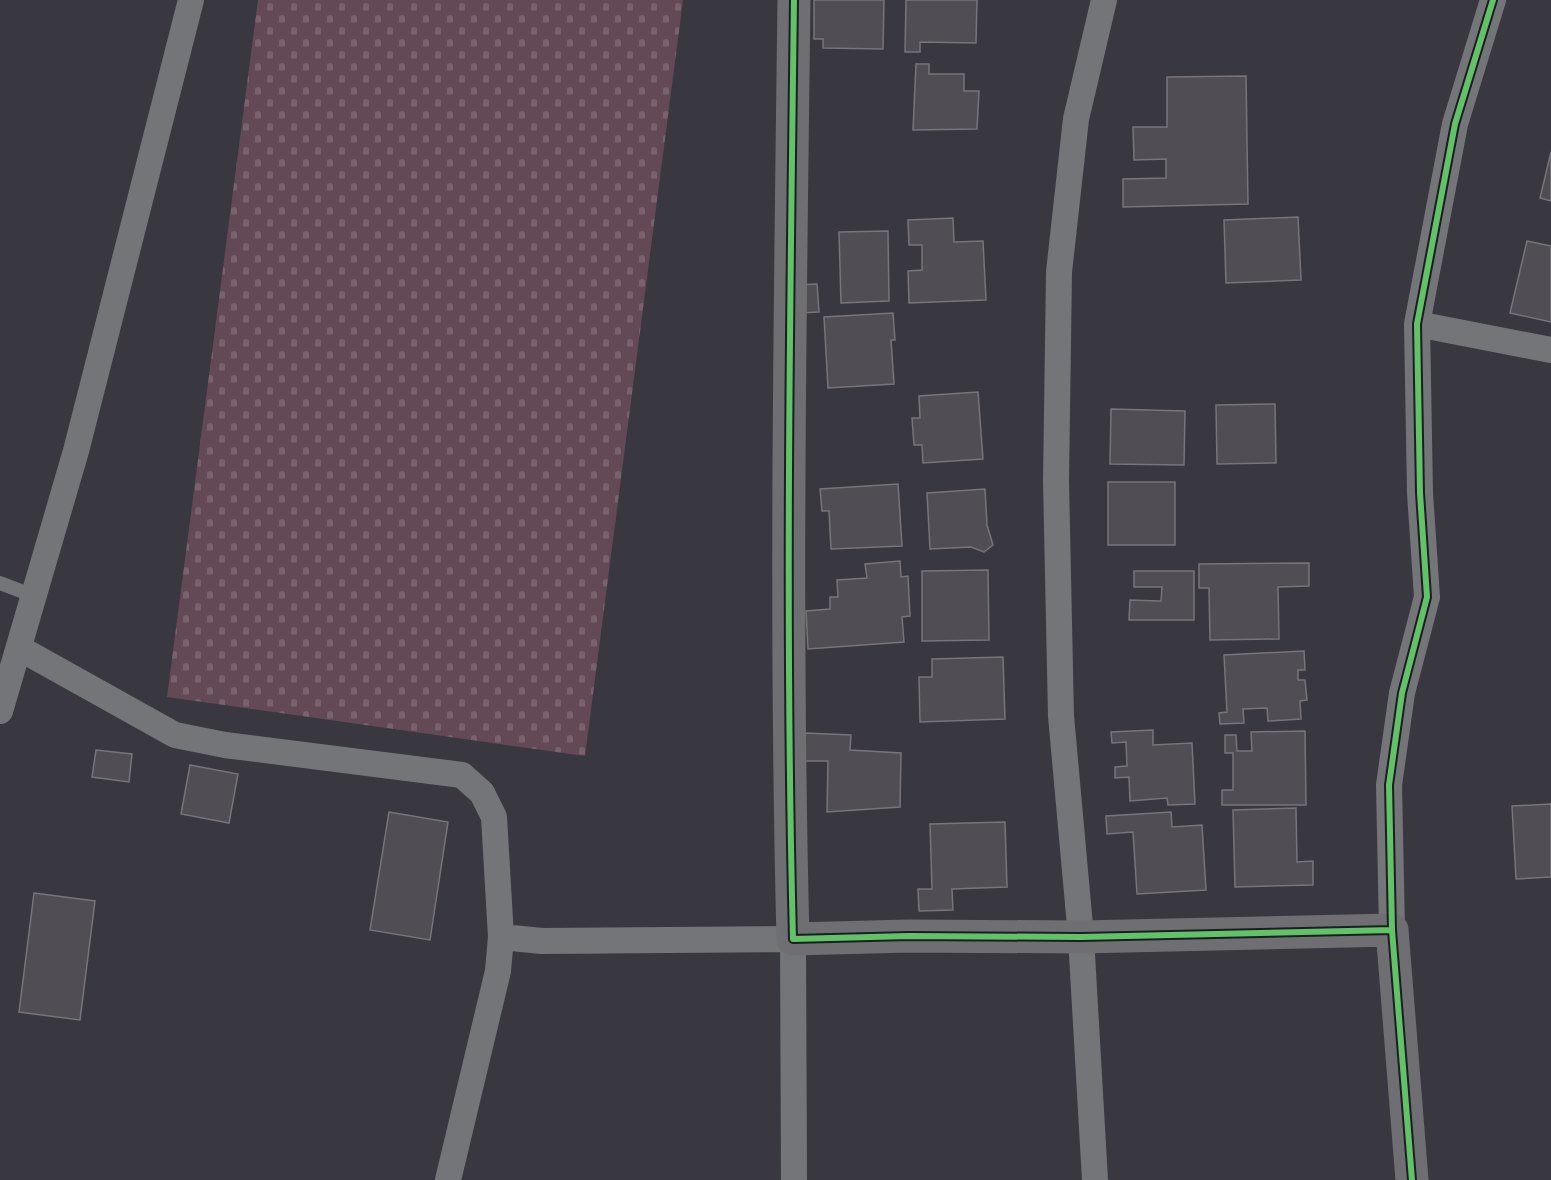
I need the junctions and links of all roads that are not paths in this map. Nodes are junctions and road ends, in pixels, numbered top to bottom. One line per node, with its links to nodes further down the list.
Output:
1 (190, 0): 8 (street)
2 (794, 0): 14 (street)
3 (1104, 0): 13 (street)
4 (1493, 0): 5 (street)
5 (1417, 324): 6 (street); 11 (street)
6 (1551, 350)
7 (0, 583): 8 (lane)
8 (34, 596): 9 (street)
9 (19, 648): 10 (street); 12 (street)
10 (0, 711)
11 (1392, 930): 13 (street); 18 (street)
12 (501, 937): 14 (street); 15 (street)
13 (1081, 937): 14 (street); 17 (street)
14 (793, 939): 16 (street)
15 (448, 1180)
16 (794, 1180)
17 (1095, 1180)
18 (1412, 1180)

